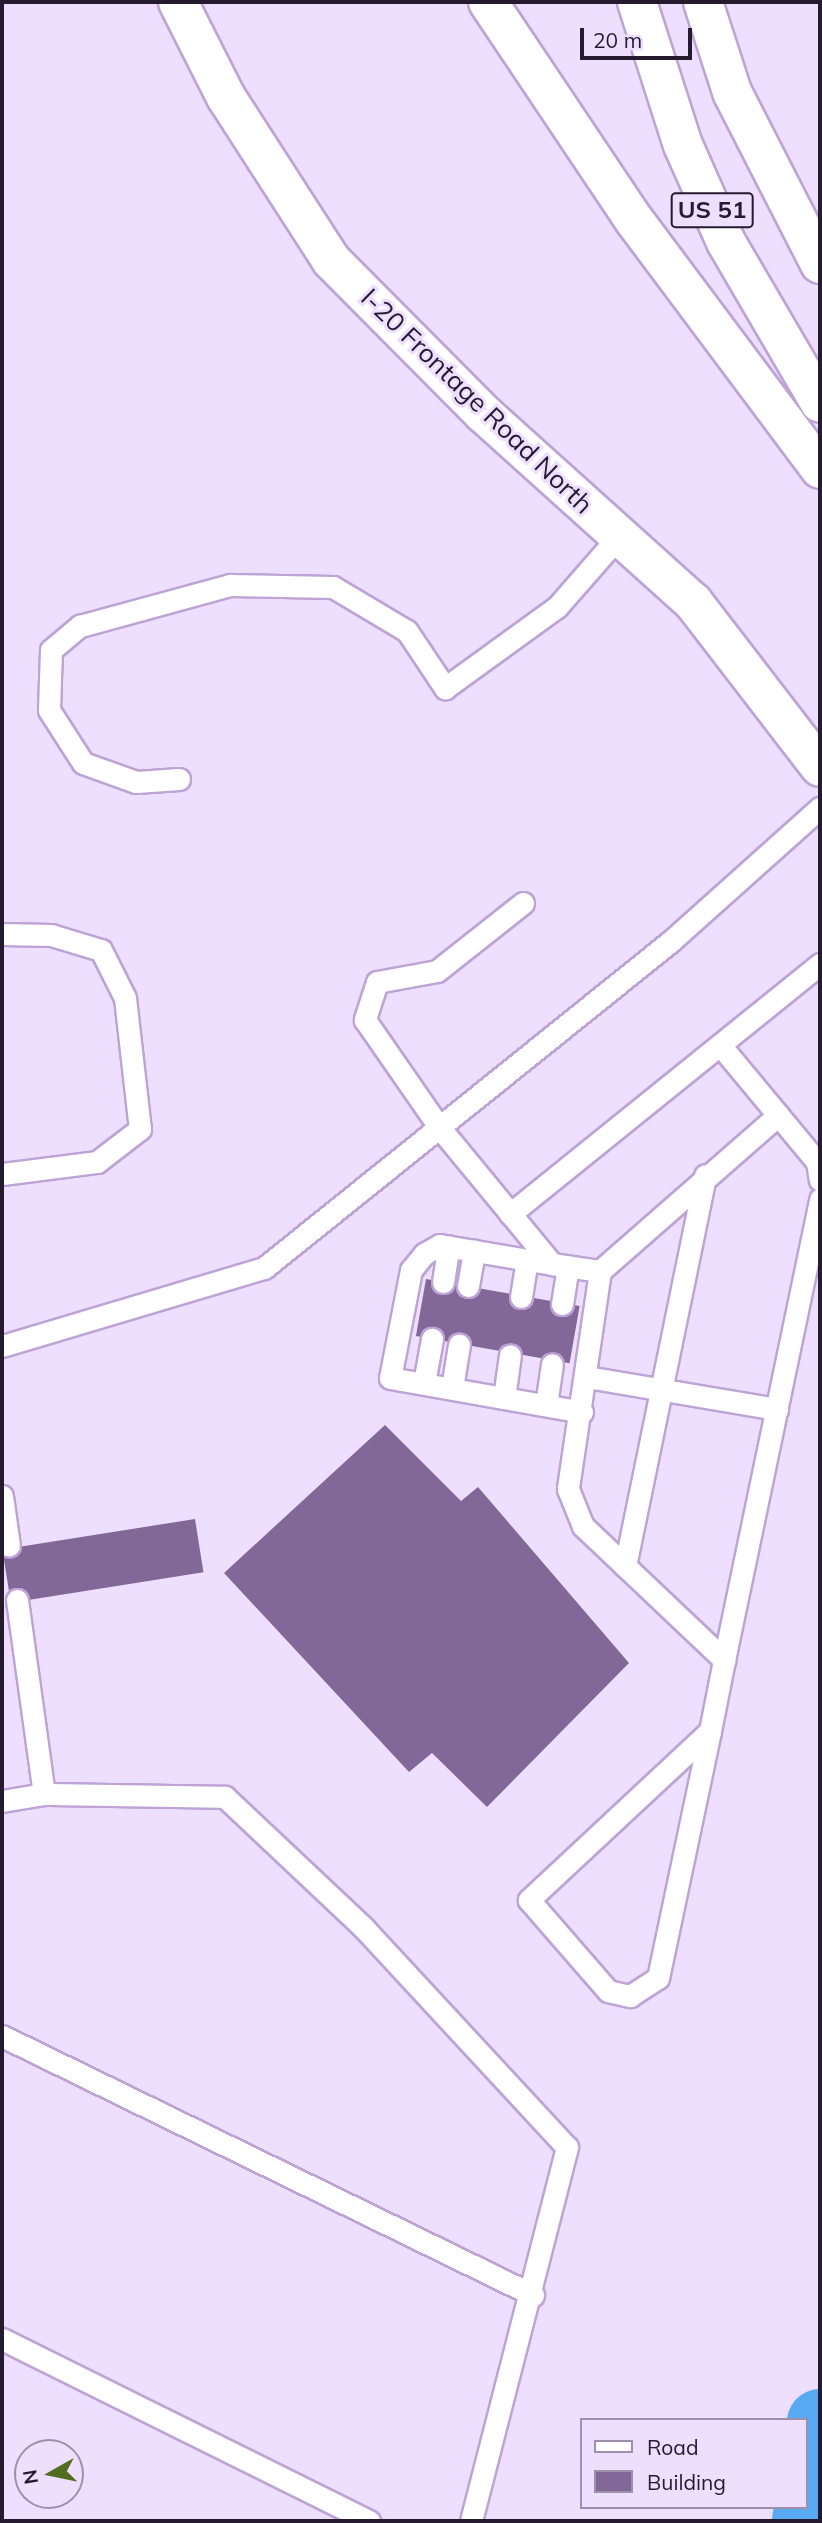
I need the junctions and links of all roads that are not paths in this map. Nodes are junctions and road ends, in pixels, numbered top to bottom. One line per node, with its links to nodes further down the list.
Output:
1 (178, 2): 8 (main road, I-20 Frontage Road North)
2 (488, 2): 7 (main road)
3 (636, 2): 6 (main road, US 51)
4 (703, 2): 5 (main road, US 51)
5 (820, 264)
6 (820, 403)
7 (820, 469)
8 (619, 536): 9 (main road, I-20 Frontage Road North); 10 (lane)
9 (820, 767)
10 (179, 779)
11 (820, 808): 17 (lane)
12 (523, 903): 17 (lane)
13 (2, 934): 18 (lane)
14 (820, 964): 15 (lane)
15 (720, 1045): 16 (lane); 22 (lane)
16 (778, 1115): 19 (lane); 20 (lane)
17 (439, 1127): 22 (lane); 34 (lane)
18 (2, 1174)
19 (705, 1175): 27 (lane); 40 (lane)
20 (820, 1180)
21 (820, 1199): 43 (lane)
22 (510, 1213): 26 (lane)
23 (449, 1246): 24 (lane); 28 (lane); 38 (lane)
24 (474, 1251): 25 (lane); 29 (lane)
25 (527, 1260): 26 (lane); 30 (lane)
26 (560, 1265): 27 (lane); 31 (lane)
27 (600, 1271): 37 (lane)
28 (443, 1282)
29 (468, 1286)
30 (521, 1297)
31 (562, 1304)
32 (432, 1339): 38 (lane)
33 (458, 1345): 39 (lane)
34 (2, 1346)
35 (510, 1355): 41 (lane)
36 (552, 1364): 42 (lane)
37 (587, 1377): 40 (lane); 44 (lane)
38 (424, 1383): 39 (lane)
39 (452, 1388): 41 (lane)
40 (659, 1389): 43 (lane); 47 (lane)
41 (504, 1398): 42 (lane)
42 (546, 1405): 44 (lane)
43 (776, 1409): 49 (lane)
44 (582, 1412): 47 (lane)
45 (2, 1496): 46 (lane)
46 (9, 1546)
47 (625, 1566): 49 (lane)
48 (17, 1600): 51 (lane)
49 (724, 1660): 50 (lane)
50 (710, 1731): 50 (lane)
51 (44, 1794): 52 (lane); 54 (lane)
52 (2, 1801)
53 (2, 2036): 54 (lane)
54 (533, 2295): 57 (lane)
55 (2, 2339): 56 (lane)
56 (369, 2521)
57 (471, 2521)

